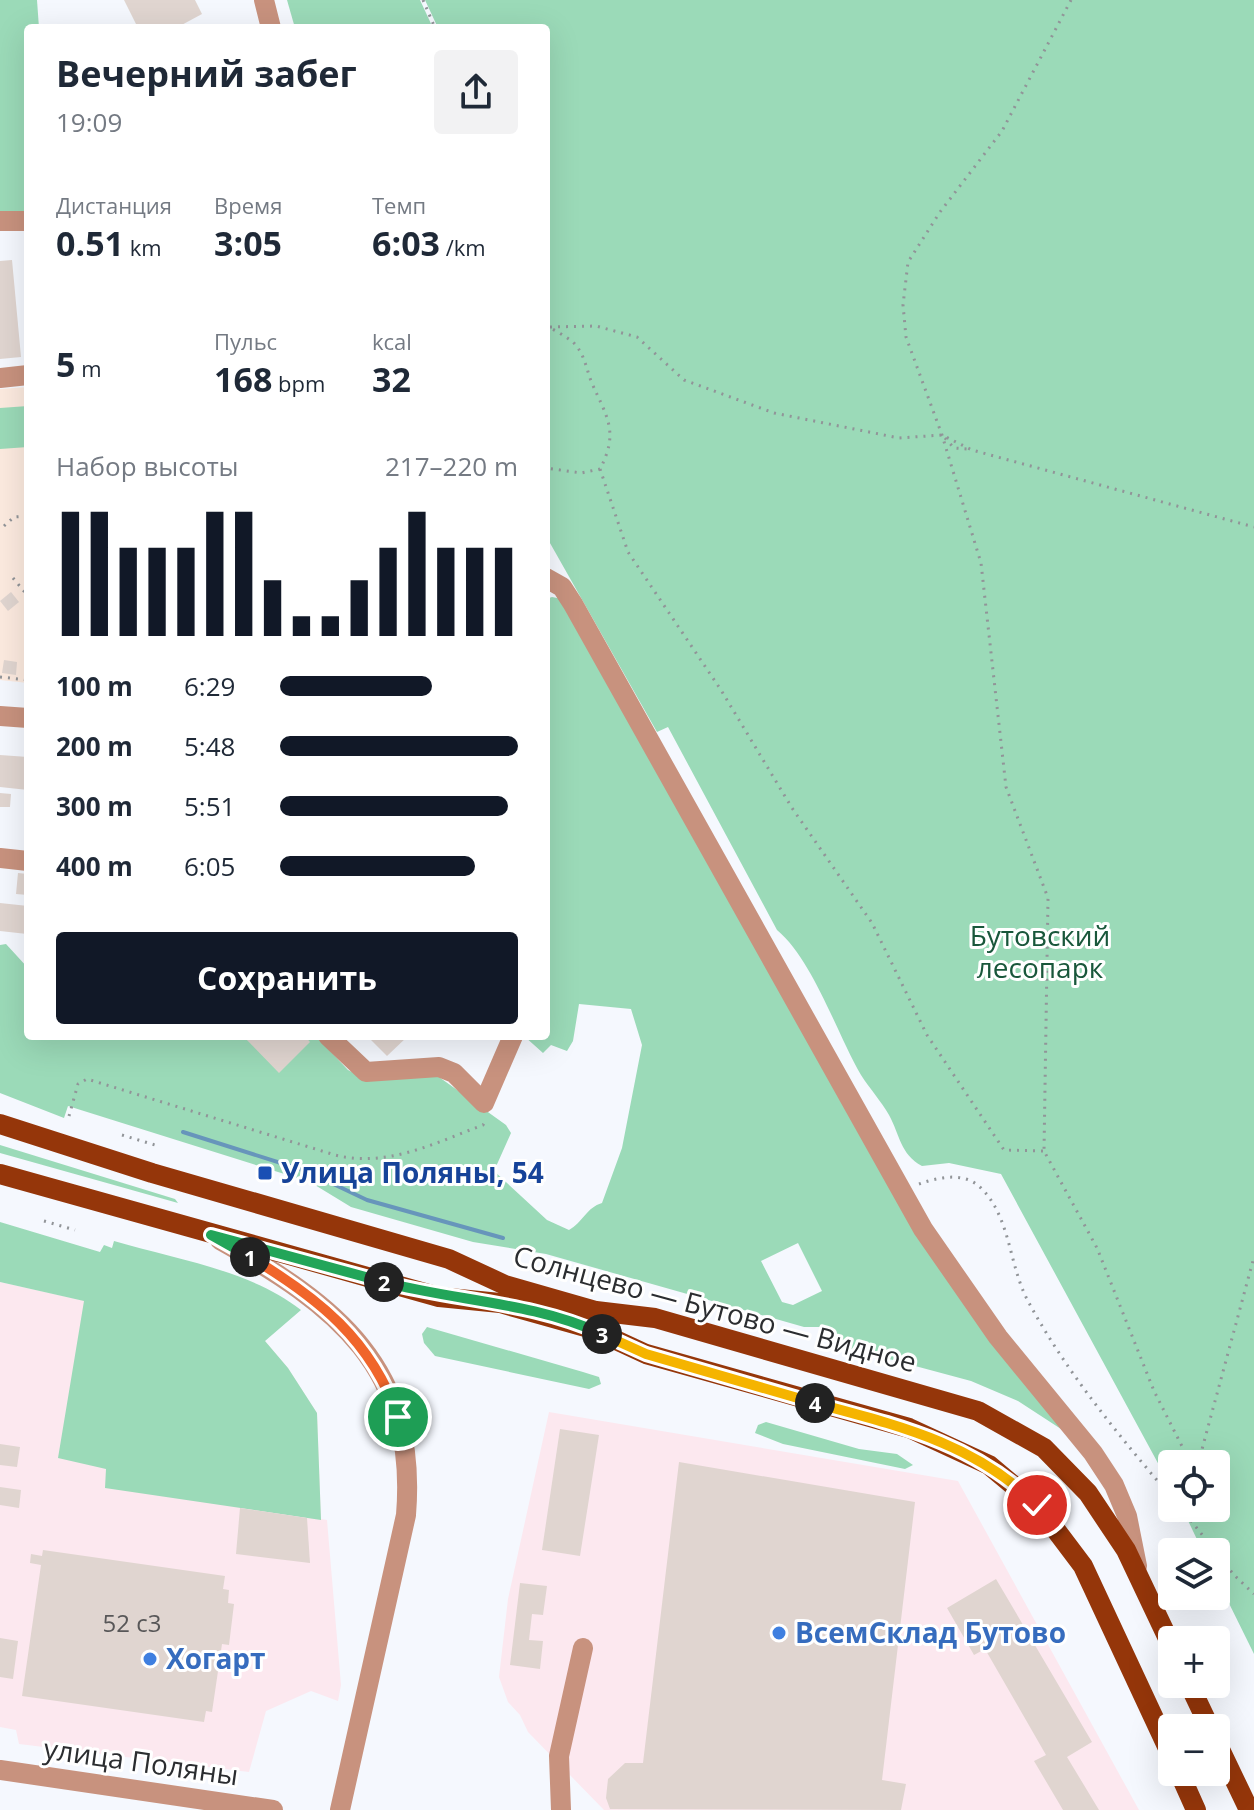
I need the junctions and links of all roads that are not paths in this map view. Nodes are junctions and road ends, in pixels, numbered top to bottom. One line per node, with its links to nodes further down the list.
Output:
1 (264, 0): 2 (street)
2 (270, 24)
3 (0, 221): 4 (street)
4 (24, 221)
5 (24, 375): 6 (street)
6 (0, 378)
7 (550, 580): 17 (street)
8 (0, 716): 9 (street)
9 (24, 718)
10 (0, 858): 11 (street)
11 (24, 861)
12 (332, 1040): 13 (street)
13 (512, 1040)
14 (0, 1124): 17 (main road, Солнцево — Бутово — Видное)
15 (0, 1174): 16 (main road, Солнцево — Бутово — Видное)
16 (211, 1235): 20 (main road, Солнцево — Бутово — Видное); 25 (street)
17 (1140, 1579): 18 (main road, Солнцево — Бутово — Видное)
18 (1162, 1626)
19 (583, 1648): 26 (street)
20 (1158, 1726)
21 (0, 1770): 24 (street, улица Поляны)
22 (1230, 1770): 28 (main road)
23 (1185, 1786): 27 (main road)
24 (273, 1810)
25 (340, 1810)
26 (561, 1810)
27 (1196, 1810)
28 (1249, 1810)

